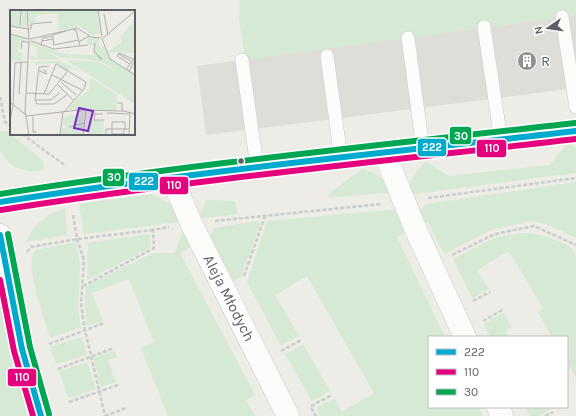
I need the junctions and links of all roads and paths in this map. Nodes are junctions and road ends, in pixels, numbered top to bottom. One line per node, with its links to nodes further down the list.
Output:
1 (562, 17): 7 (lane)
2 (484, 27): 11 (lane)
3 (408, 38): 12 (lane)
4 (327, 56): 14 (lane)
5 (242, 60): 16 (lane)
6 (0, 97): 8 (path)
7 (576, 107)
8 (10, 125)
9 (576, 131): 11 (street)
10 (23, 135): 15 (path)
11 (500, 140): 12 (street)
12 (423, 149): 13 (street)
13 (385, 154): 14 (street); 19 (street)
14 (341, 158): 16 (street)
15 (66, 166)
16 (257, 167): 17 (street)
17 (172, 178): 20 (street); 23 (street, Aleja Młodych)
18 (576, 178): 19 (path)
19 (404, 201): 22 (path); 38 (street)
20 (0, 202)
21 (73, 212): 26 (path)
22 (265, 216): 23 (path); 30 (path)
23 (191, 223): 24 (path); 53 (street, Aleja Młodych)
24 (153, 230): 26 (path); 31 (path)
25 (0, 235): 51 (street)
26 (77, 239): 29 (path); 31 (path)
27 (576, 245): 28 (path)
28 (449, 256)
29 (26, 257)
30 (242, 281)
31 (83, 286): 37 (path)
32 (490, 292): 33 (path)
33 (471, 303)
34 (502, 310): 35 (path)
35 (481, 322)
36 (104, 323): 37 (path)
37 (85, 330): 40 (path); 43 (path)
38 (465, 336)
39 (301, 340): 41 (path)
40 (49, 344)
41 (277, 345)
42 (114, 348): 43 (path)
43 (91, 357): 44 (path); 46 (path)
44 (58, 369)
45 (118, 385): 46 (path)
46 (99, 391): 48 (path); 52 (path)
47 (332, 395): 54 (path)
48 (69, 402)
49 (126, 408): 52 (path)
50 (552, 412): 55 (path)
51 (41, 416)
52 (105, 416)
53 (288, 416)
54 (316, 416)
55 (545, 416)

